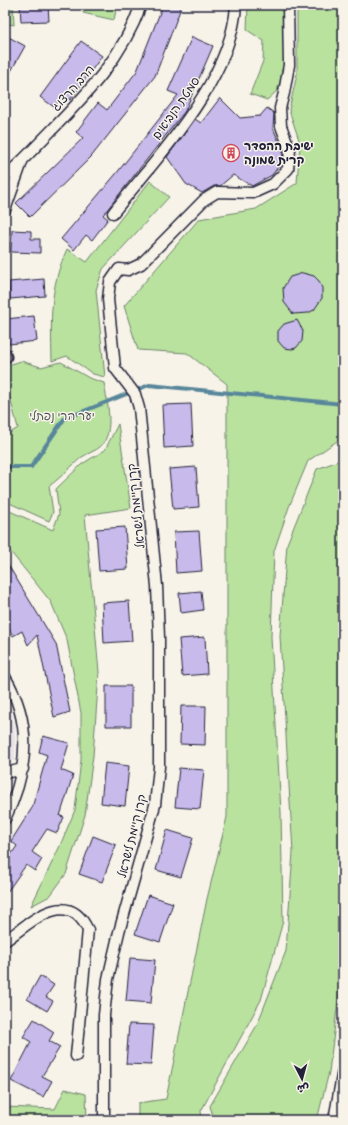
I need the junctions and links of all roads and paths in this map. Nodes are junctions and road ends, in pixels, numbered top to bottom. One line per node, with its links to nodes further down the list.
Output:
1 (141, 5): 4 (street, הרב הרצוג)
2 (236, 5): 7 (street, סמטת הנביאים)
3 (288, 5): 17 (street, קרן קיימת לישראל)
4 (22, 162): 5 (street, הרב הרצוג); 6 (street)
5 (5, 176)
6 (5, 210)
7 (113, 213)
8 (5, 353): 9 (street)
9 (6, 357)
10 (5, 677): 11 (street)
11 (23, 769): 12 (street); 13 (street)
12 (5, 773)
13 (5, 819)
14 (5, 941): 15 (street)
15 (76, 1056)
16 (343, 1070): 18 (street)
17 (104, 1120)
18 (334, 1120)

